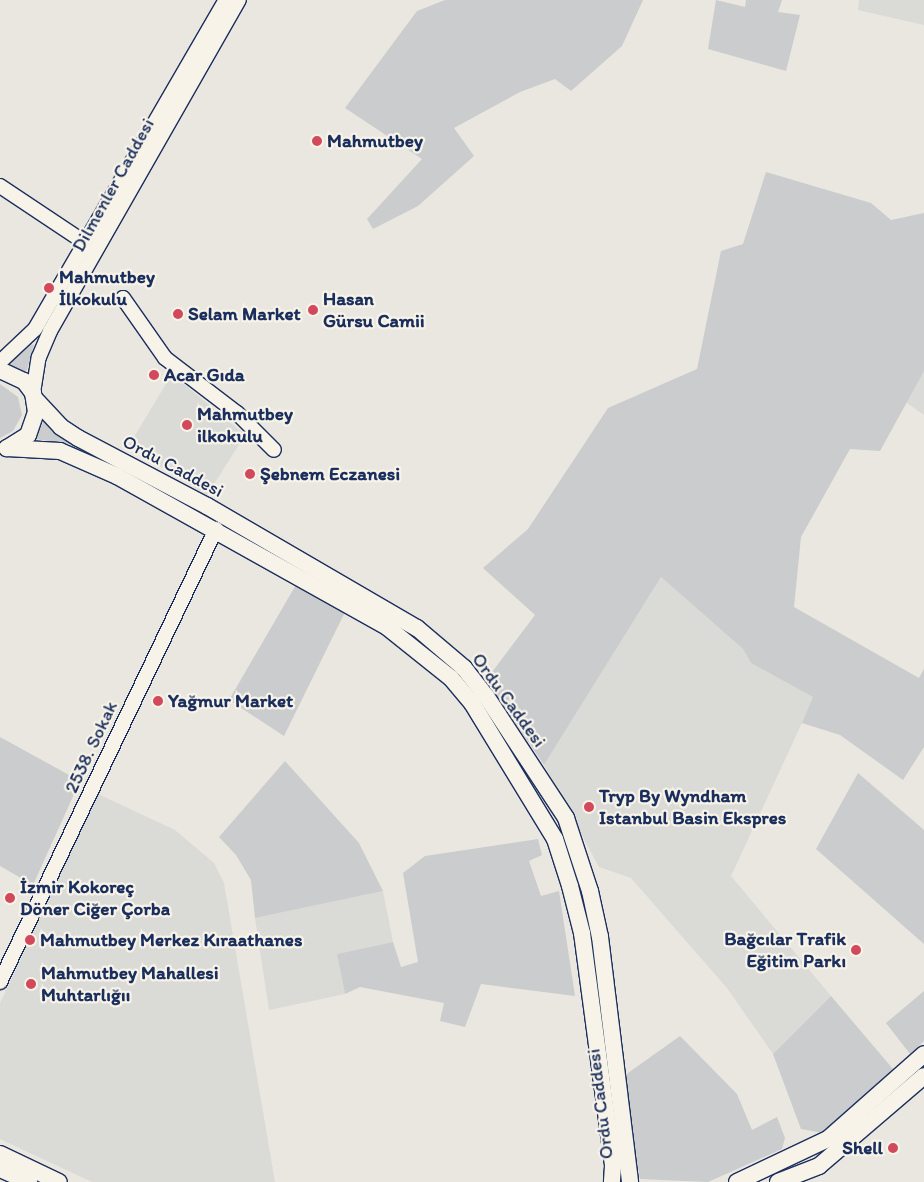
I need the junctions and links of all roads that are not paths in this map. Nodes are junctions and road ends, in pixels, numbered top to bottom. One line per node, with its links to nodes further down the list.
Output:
1 (226, 0): 4 (street, Dilmenler Caddesi)
2 (240, 0): 8 (street, Dilmenler Caddesi)
3 (0, 186): 4 (street)
4 (84, 242): 6 (street, Dilmenler Caddesi)
5 (123, 298): 10 (street)
6 (0, 362)
7 (0, 370): 8 (main road, Ordu Caddesi)
8 (34, 396): 9 (main road); 22 (main road, Ordu Caddesi)
9 (3, 450): 11 (main road, Ordu Caddesi)
10 (274, 450)
11 (216, 529): 12 (street, 2538. Sokak); 21 (main road, Ordu Caddesi)
12 (0, 982)
13 (924, 1054): 15 (main road)
14 (924, 1076): 18 (main road)
15 (799, 1152): 18 (main road); 23 (main road)
16 (0, 1154): 20 (main road)
17 (0, 1169): 19 (main road)
18 (808, 1172): 24 (main road)
19 (29, 1182)
20 (59, 1182)
21 (612, 1182)
22 (630, 1182)
23 (737, 1182)
24 (778, 1182)

